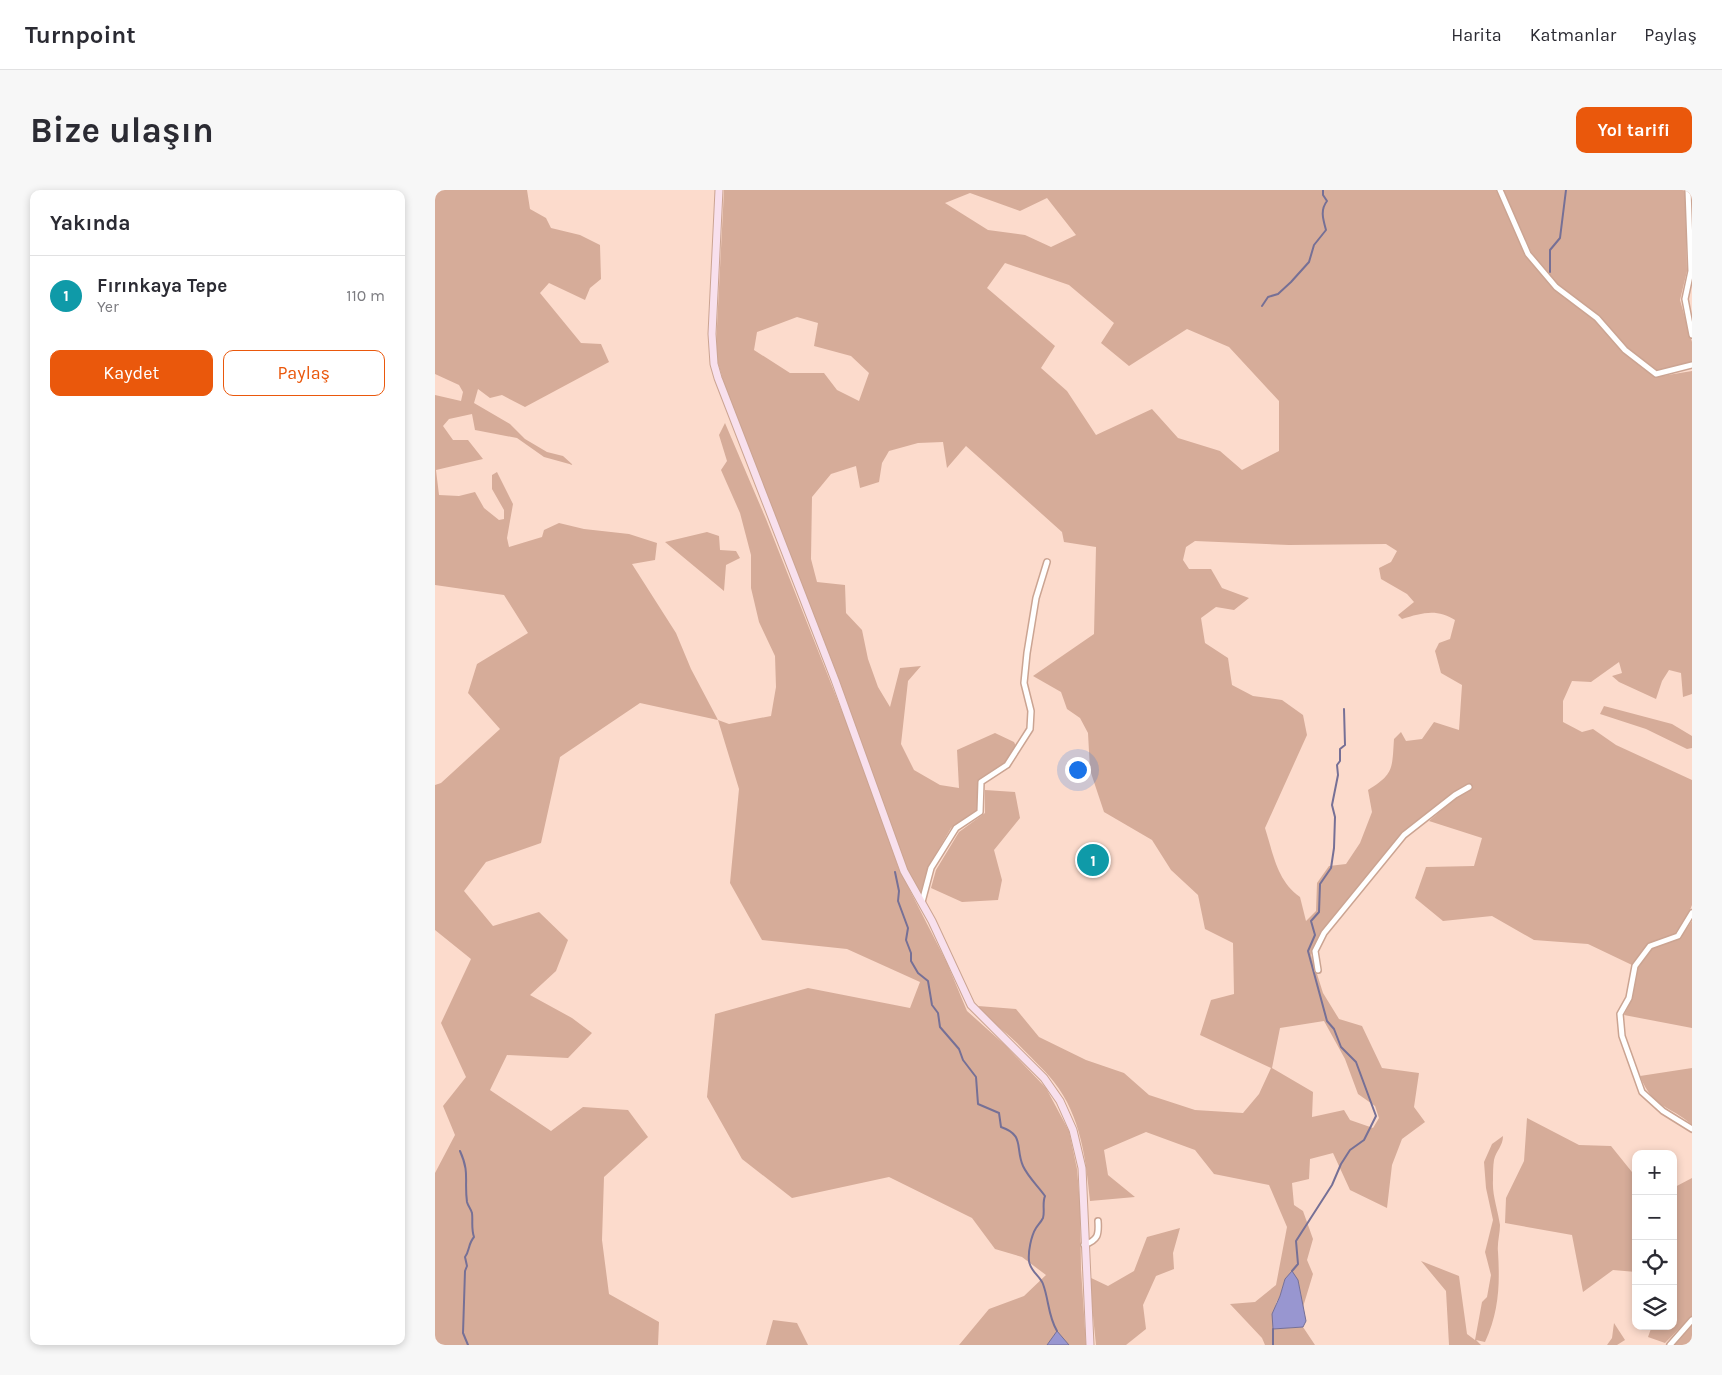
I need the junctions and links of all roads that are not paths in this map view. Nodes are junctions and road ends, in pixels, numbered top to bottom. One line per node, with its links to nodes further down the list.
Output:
1 (719, 190): 9 (street)
2 (1500, 190): 6 (street)
3 (1688, 190): 4 (street)
4 (1691, 220): 5 (street)
5 (1692, 334)
6 (1692, 365)
7 (1047, 562): 9 (street)
8 (1469, 787): 11 (street)
9 (922, 903): 14 (street)
10 (1692, 913): 12 (street)
11 (1318, 970)
12 (1692, 1128)
13 (1098, 1221): 14 (street)
14 (1084, 1245): 16 (street)
15 (1692, 1320): 17 (street)
16 (1090, 1345)
17 (1670, 1345)

